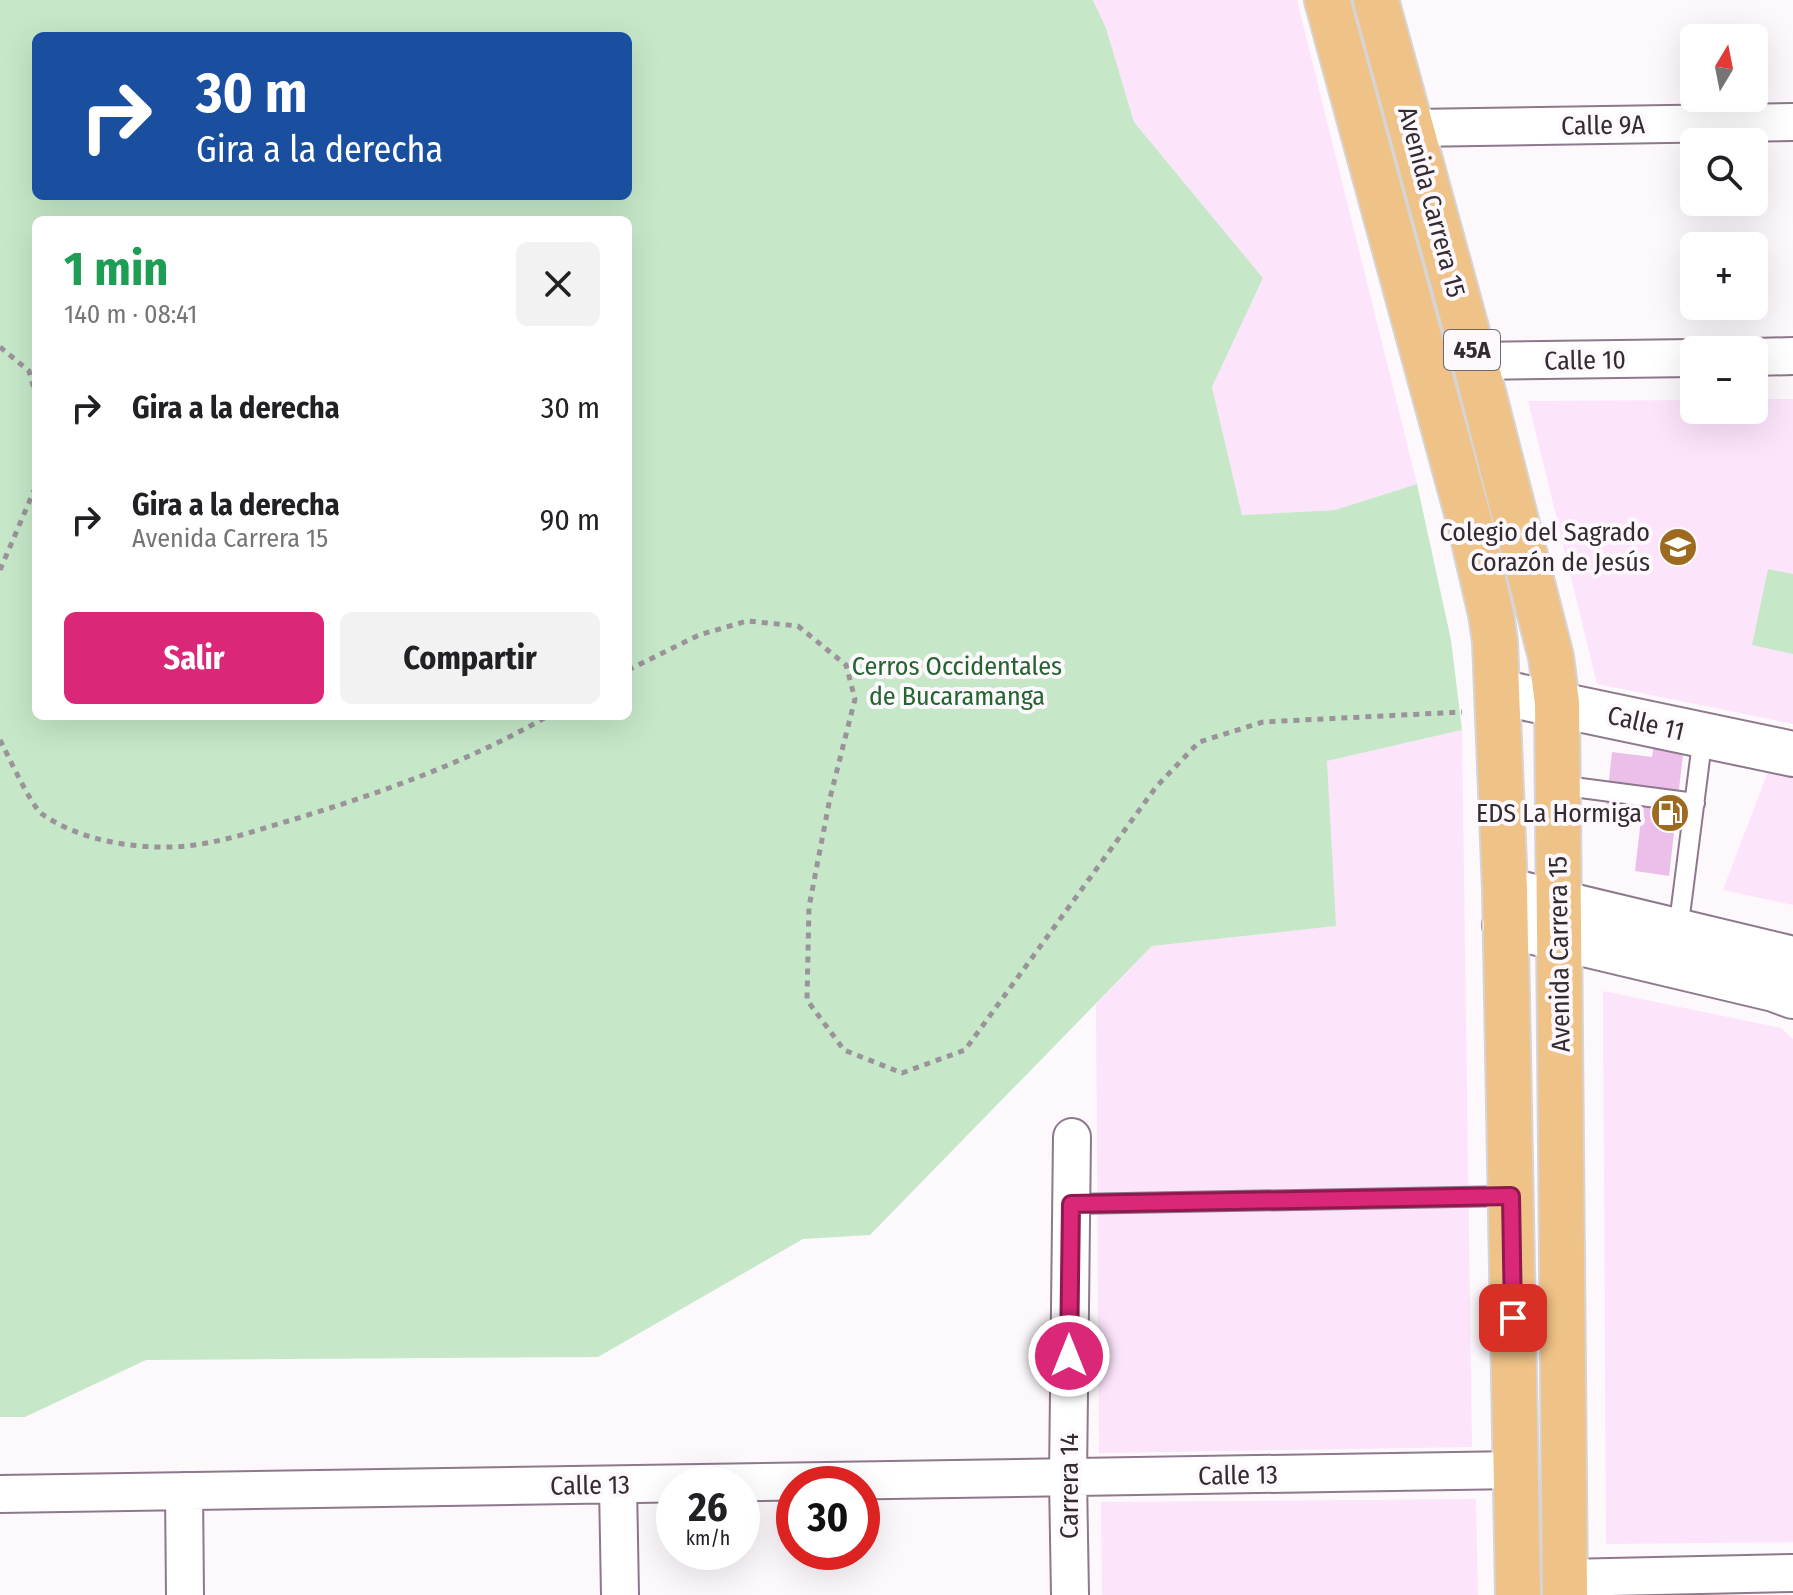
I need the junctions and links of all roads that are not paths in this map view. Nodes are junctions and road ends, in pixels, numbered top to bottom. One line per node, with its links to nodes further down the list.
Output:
1 (1327, 0): 9 (main road, Avenida Carrera 15 / 45A)
2 (1376, 0): 4 (main road, Avenida Carrera 15 / 45A)
3 (1793, 122): 4 (street, Calle 9A)
4 (1413, 128): 8 (main road, Avenida Carrera 15 / 45A)
5 (1793, 356): 6 (street)
6 (1768, 357)
7 (1680, 358): 8 (street, Calle 10)
8 (1475, 361): 10 (main road, Avenida Carrera 15 / 45A)
9 (1499, 703): 10 (main road, Calle 11); 15 (main road, Avenida Carrera 15 / 45A)
10 (1557, 703): 11 (main road, Calle 11); 13 (main road, Avenida Carrera 15 / 45A)
11 (1703, 735): 12 (main road, Calle 11); 14 (lane)
12 (1793, 754)
13 (1558, 785): 14 (lane); 16 (main road, Avenida Carrera 15 / 45A)
14 (1695, 803): 17 (lane)
15 (1505, 908): 16 (main road); 21 (main road, Avenida Carrera 15 / 45A)
16 (1559, 921): 17 (main road); 19 (main road); 29 (main road, Avenida Carrera 15 / 45A)
17 (1678, 931): 18 (main road)
18 (1793, 959)
19 (1793, 996)
20 (1072, 1137): 22 (street, Carrera 14)
21 (1511, 1196): 22 (lane); 23 (main road, Avenida Carrera 15 / 45A)
22 (1071, 1204): 24 (street, Carrera 14)
23 (1516, 1470): 24 (street, Calle 13); 33 (main road, Avenida Carrera 15 / 45A)
24 (1068, 1478): 25 (street, Calle 13); 32 (street, Carrera 14)
25 (618, 1485): 26 (street, Calle 13); 31 (street)
26 (184, 1491): 27 (street, Calle 13); 30 (street)
27 (0, 1494)
28 (1793, 1573): 29 (street)
29 (1565, 1587)
30 (185, 1595)
31 (620, 1595)
32 (1070, 1595)
33 (1518, 1595)

